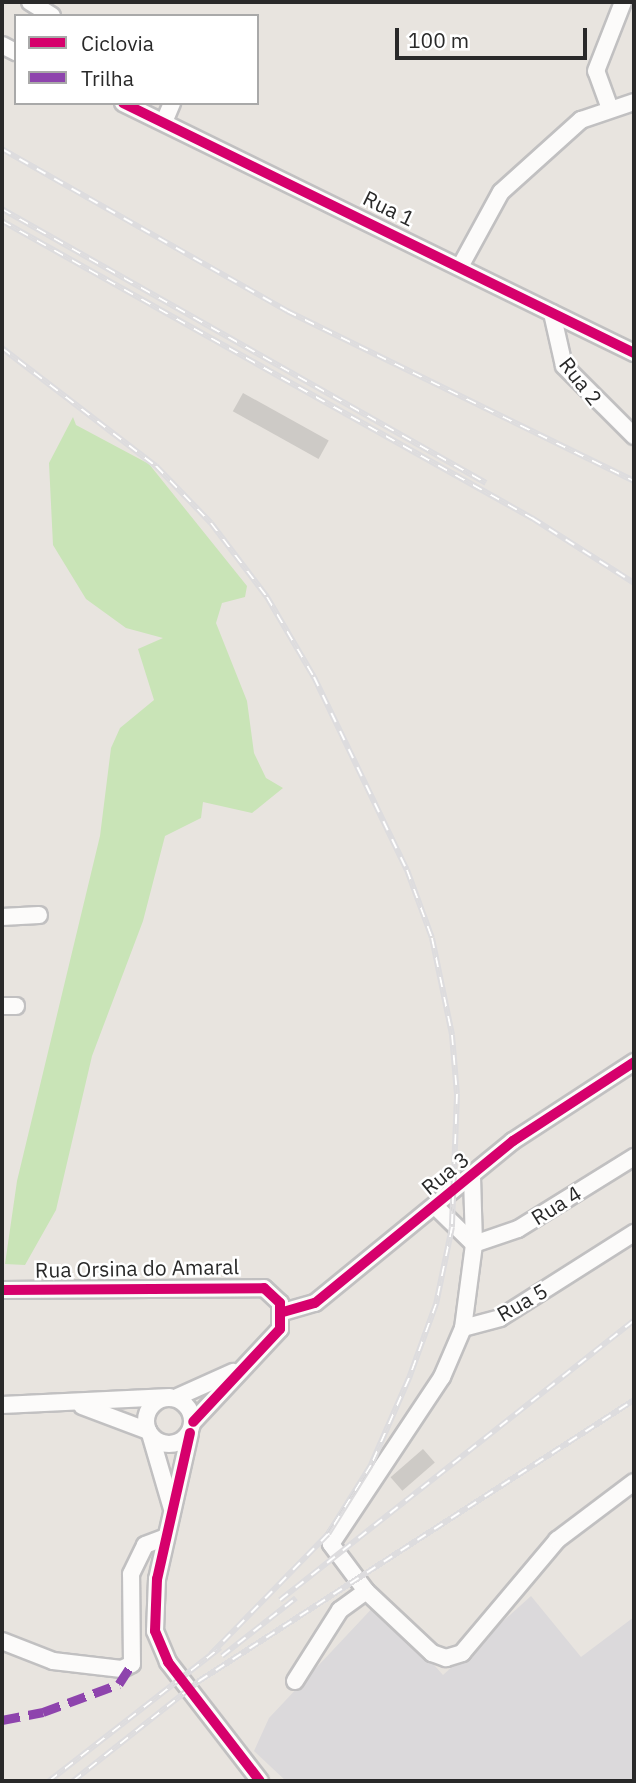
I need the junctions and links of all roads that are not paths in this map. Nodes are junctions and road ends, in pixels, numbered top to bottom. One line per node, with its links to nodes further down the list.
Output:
1 (30, 2): 3 (street)
2 (623, 2): 7 (street)
3 (49, 14)
4 (634, 102): 7 (street)
5 (127, 105): 8 (street, Rua 1)
6 (171, 105): 8 (street)
7 (609, 106): 9 (street)
8 (164, 122): 9 (street, Rua 1)
9 (461, 265): 10 (street, Rua 1)
10 (552, 313): 11 (street, Rua 1); 12 (street, Rua 2)
11 (634, 353)
12 (634, 436)
13 (39, 915): 14 (street)
14 (2, 917)
15 (634, 1062): 17 (street, Rua 3)
16 (634, 1157): 20 (street, Rua 4)
17 (472, 1177): 18 (street, Rua 3); 20 (street, Rua 5)
18 (435, 1206): 20 (street); 22 (street, Rua 3)
19 (634, 1233): 23 (street, Rua 5)
20 (474, 1244): 23 (street, Rua 5)
21 (2, 1290): 22 (street, Rua Orsina do Amaral)
22 (283, 1312): 24 (street)
23 (463, 1328): 33 (street)
24 (247, 1363): 25 (street); 28 (street)
25 (173, 1398): 26 (street); 28 (street); 29 (street)
26 (55, 1401): 27 (street); 29 (street)
27 (2, 1405)
28 (191, 1427): 29 (street); 31 (street)
29 (150, 1434): 31 (street)
30 (634, 1482): 33 (street)
31 (173, 1512): 32 (street)
32 (166, 1537): 34 (street); 36 (street)
33 (366, 1591): 35 (street)
34 (2, 1641)
35 (295, 1681)
36 (239, 1755): 37 (street); 38 (street)
37 (247, 1781)
38 (260, 1781)

